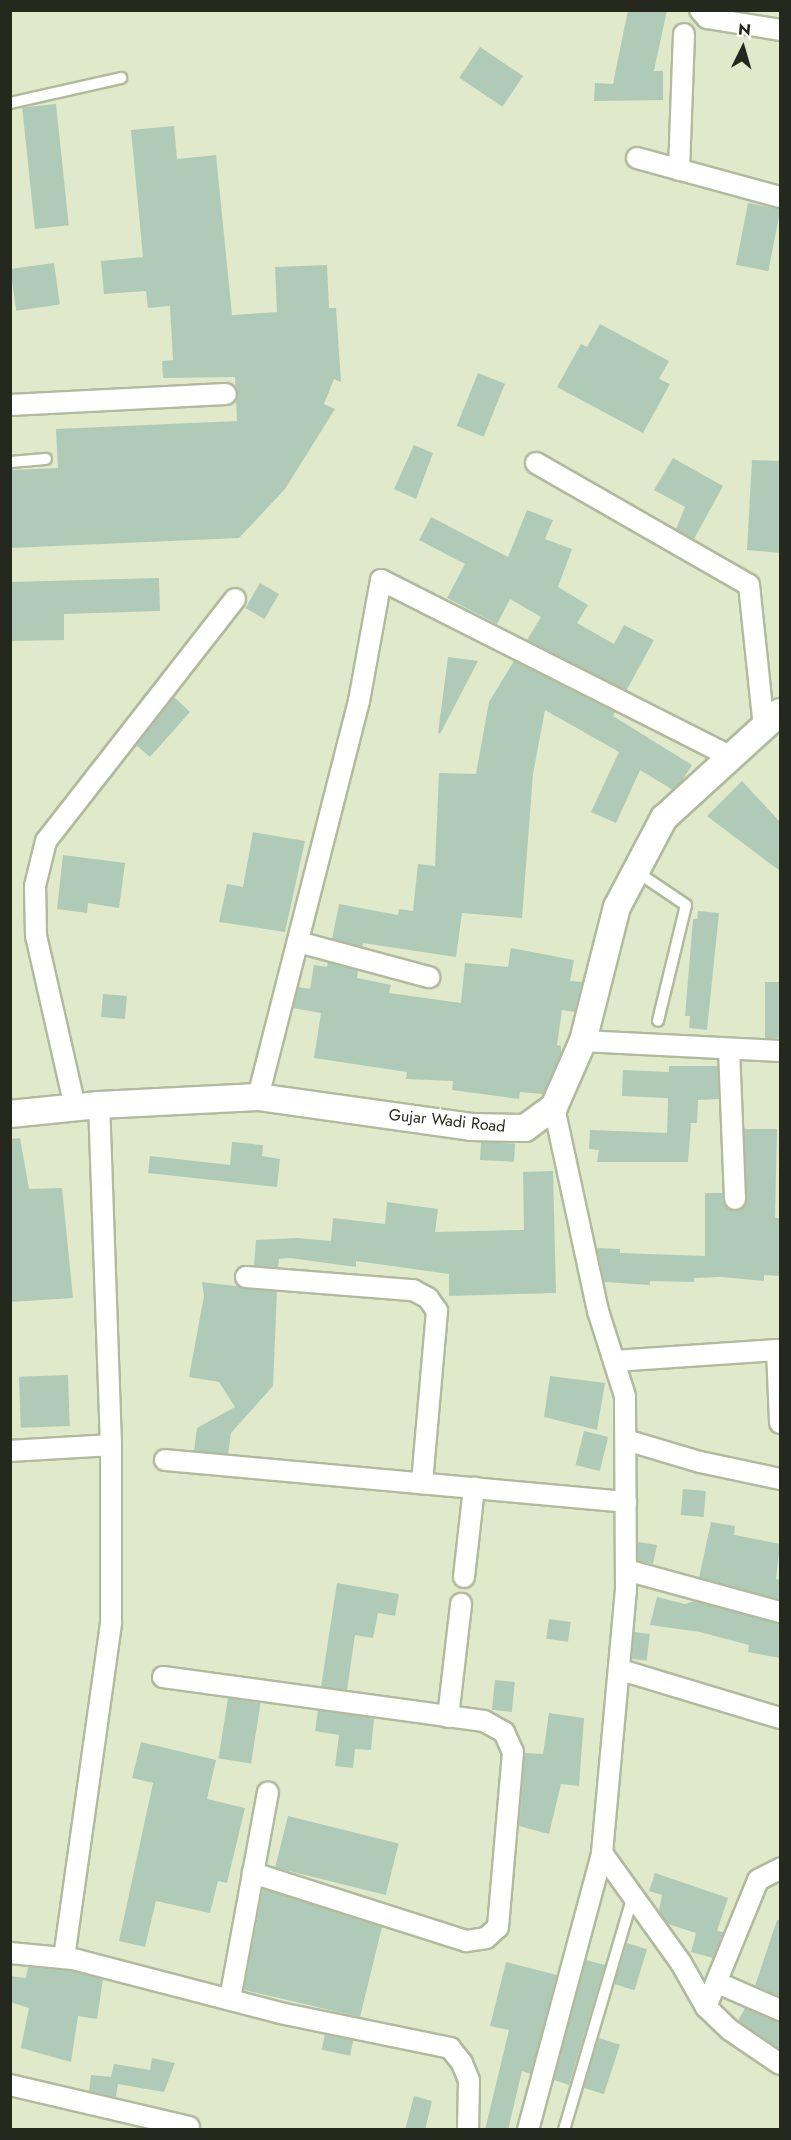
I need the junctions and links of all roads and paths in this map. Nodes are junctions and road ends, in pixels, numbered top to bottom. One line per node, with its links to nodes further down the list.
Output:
1 (700, 10): 2 (street)
2 (780, 30)
3 (684, 34): 7 (street)
4 (121, 78): 5 (lane)
5 (10, 103)
6 (637, 158): 7 (street)
7 (679, 170): 8 (street)
8 (780, 197)
9 (226, 394): 10 (street)
10 (10, 405)
11 (46, 459): 12 (lane)
12 (10, 462)
13 (536, 463): 15 (street)
14 (235, 600): 25 (street)
15 (772, 719): 16 (street)
16 (731, 758): 17 (street); 18 (street)
17 (636, 872): 20 (lane); 21 (street)
18 (298, 942): 19 (street); 24 (street)
19 (429, 977)
20 (658, 1021)
21 (583, 1041): 22 (street); 26 (street)
22 (729, 1049): 23 (street); 28 (street)
23 (780, 1051)
24 (258, 1097): 25 (street, Gujar Wadi Road); 26 (street, Gujar Wadi Road)
25 (87, 1106): 27 (street, Gujar Wadi Road); 33 (street)
26 (554, 1107): 30 (street)
27 (10, 1114)
28 (735, 1199)
29 (246, 1276): 37 (street)
30 (614, 1361): 31 (street); 32 (street)
31 (780, 1423)
32 (626, 1440): 36 (street); 39 (street)
33 (111, 1445): 34 (street); 54 (street)
34 (10, 1451)
35 (165, 1460): 37 (street)
36 (780, 1479)
37 (422, 1483): 38 (street)
38 (474, 1488): 39 (street); 41 (street)
39 (626, 1502): 40 (street)
40 (626, 1570): 43 (street); 44 (street)
41 (464, 1577)
42 (461, 1604): 46 (street)
43 (780, 1612)
44 (621, 1670): 47 (street); 49 (street)
45 (163, 1677): 46 (street)
46 (448, 1717): 51 (street)
47 (780, 1718)
48 (268, 1792): 51 (street)
49 (602, 1853): 52 (street); 63 (street)
50 (780, 1869): 55 (street)
51 (253, 1873): 56 (street)
52 (633, 1895): 57 (street); 64 (lane)
53 (10, 1953): 54 (street)
54 (64, 1958): 56 (street)
55 (718, 1983): 57 (street); 58 (street)
56 (230, 1999): 62 (street)
57 (706, 2007): 59 (street)
58 (780, 2010)
59 (780, 2064)
60 (10, 2085): 61 (street)
61 (189, 2127)
62 (468, 2130)
63 (528, 2130)
64 (564, 2130)

